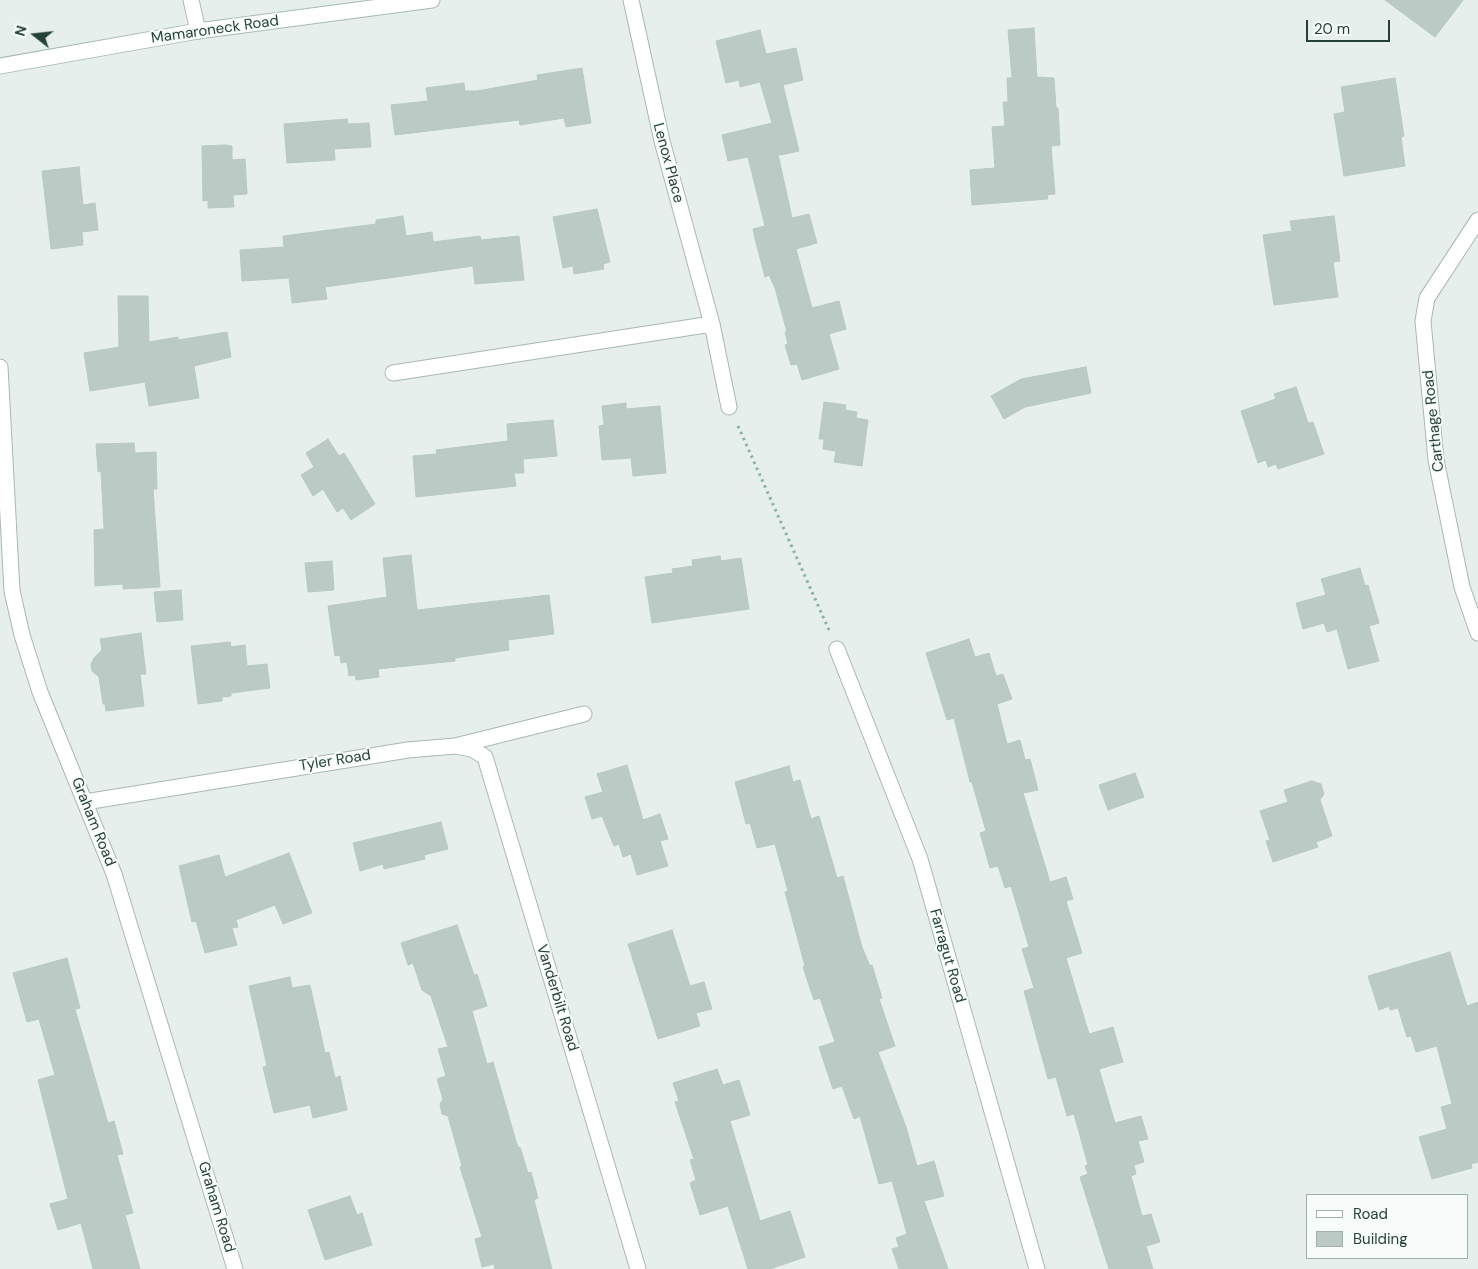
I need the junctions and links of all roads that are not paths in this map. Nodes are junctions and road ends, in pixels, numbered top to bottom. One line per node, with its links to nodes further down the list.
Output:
1 (191, 0): 4 (street)
2 (432, 0): 4 (street, Mamaroneck Road)
3 (631, 0): 7 (street, Lenox Place)
4 (198, 31): 5 (street, Mamaroneck Road)
5 (0, 66)
6 (1478, 220): 12 (street, Carthage Road)
7 (712, 324): 9 (street); 10 (street, Lenox Place)
8 (0, 366): 11 (street, Graham Road)
9 (393, 373)
10 (729, 407)
11 (3, 490): 16 (street, Graham Road)
12 (1478, 633)
13 (837, 649): 19 (street, Farragut Road)
14 (584, 714): 15 (street, Tyler Road)
15 (455, 746): 16 (street, Tyler Road); 18 (street, Vanderbilt Road)
16 (85, 802): 17 (street, Graham Road)
17 (236, 1269)
18 (638, 1269)
19 (1037, 1269)

